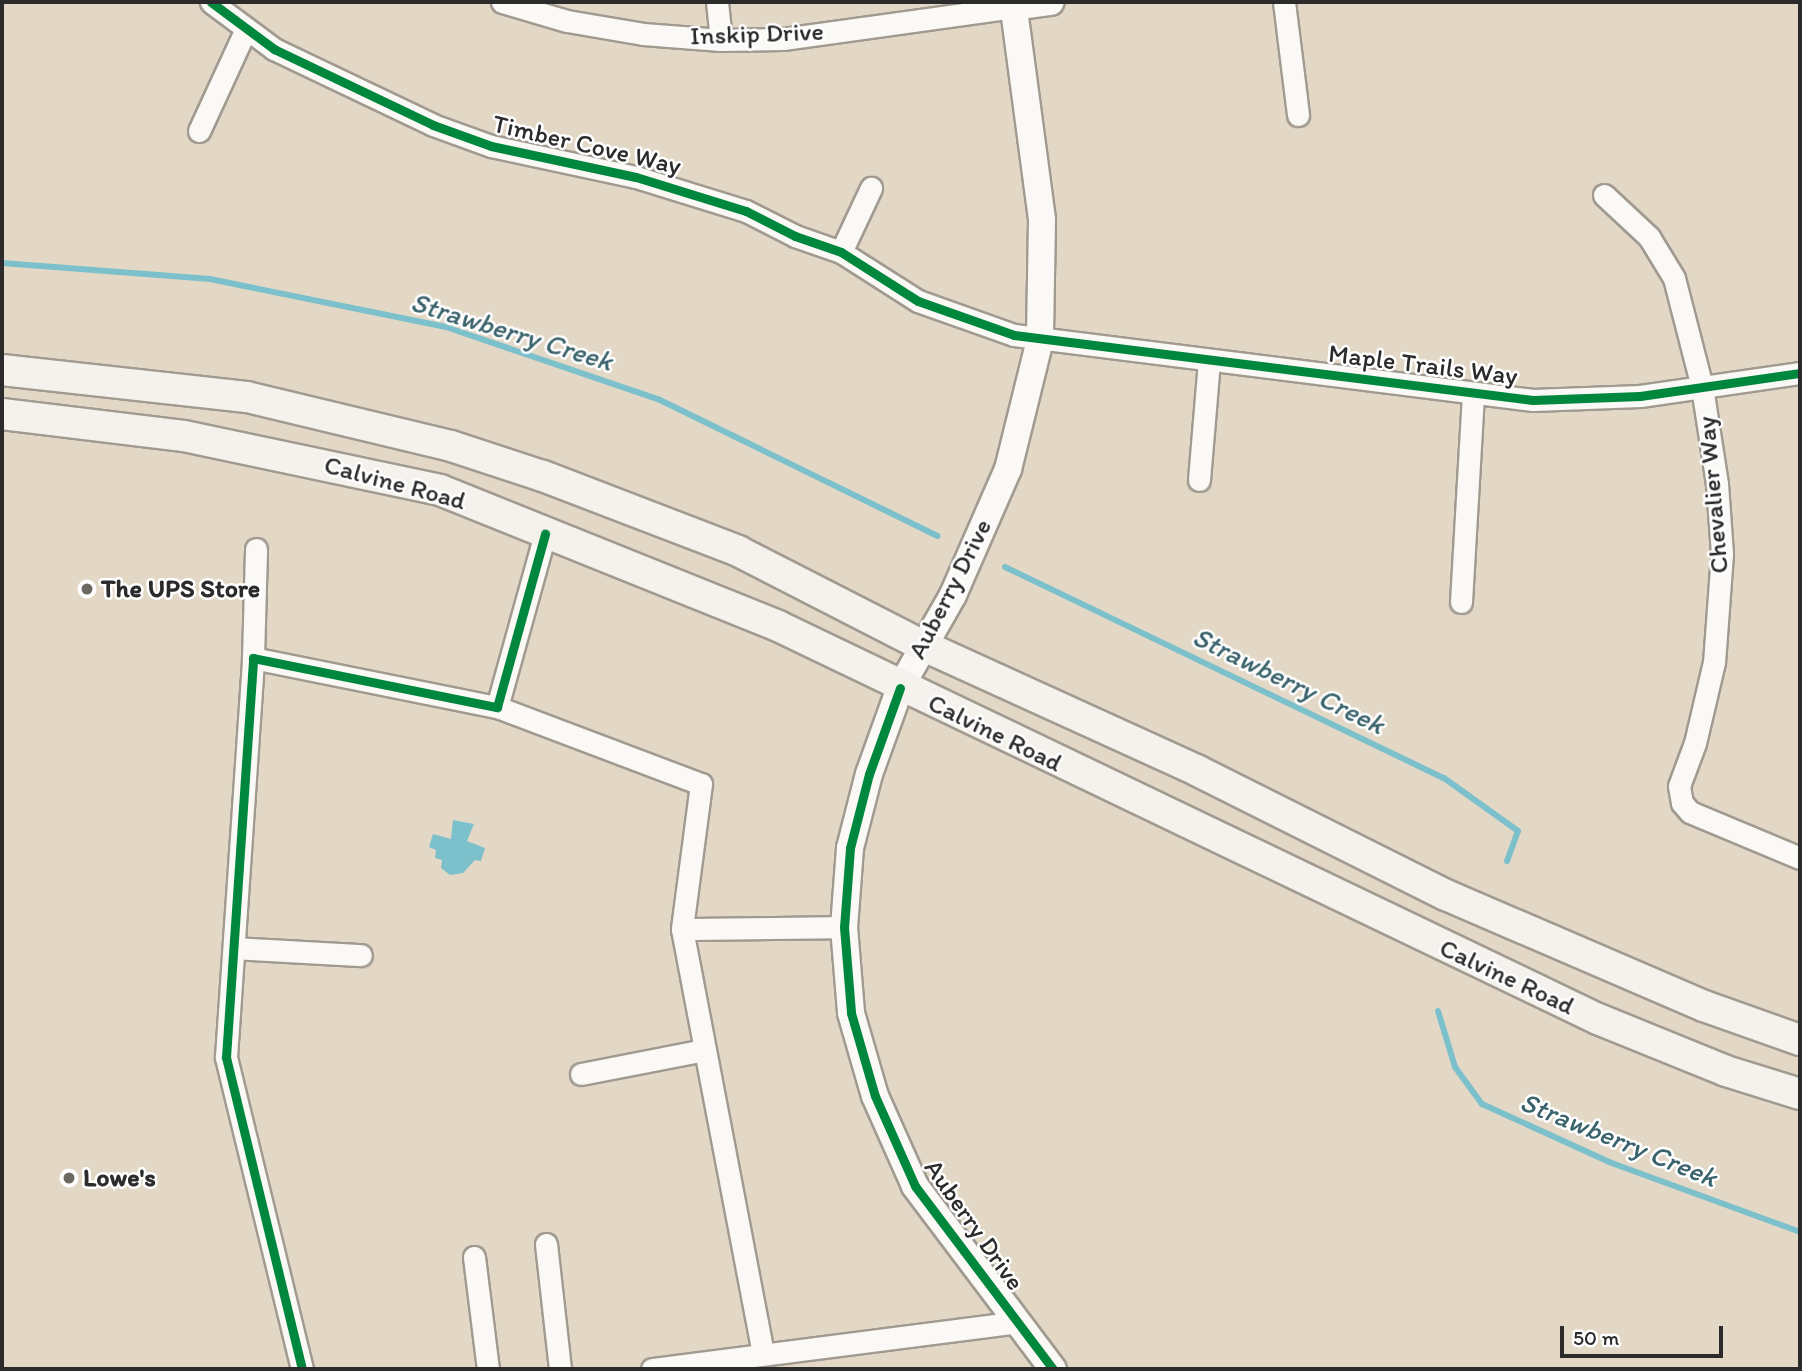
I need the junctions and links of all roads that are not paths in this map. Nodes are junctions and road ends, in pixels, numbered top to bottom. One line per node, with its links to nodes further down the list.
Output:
1 (211, 2): 7 (street, Timber Cove Way)
2 (502, 2): 8 (street, Inskip Drive)
3 (717, 2): 8 (street)
4 (1051, 2): 6 (street)
5 (1284, 2): 9 (street)
6 (1014, 4): 8 (street, Inskip Drive); 14 (street, Auberry Drive)
7 (245, 31): 10 (street); 13 (street, Timber Cove Way)
8 (721, 40)
9 (1297, 115)
10 (199, 131)
11 (871, 188): 13 (street)
12 (1604, 195): 18 (street)
13 (841, 252): 14 (street, Timber Cove Way)
14 (1040, 340): 15 (street, Maple Trails Way); 25 (street, Auberry Drive)
15 (1209, 360): 19 (street, Maple Trails Way); 21 (street)
16 (2, 370): 25 (main road, Calvine Road)
17 (1800, 373): 18 (street, Maple Trails Way)
18 (1703, 387): 19 (street, Maple Trails Way); 29 (street, Chevalier Way)
19 (1473, 393): 24 (street)
20 (2, 414): 22 (main road, Calvine Road)
21 (1199, 480)
22 (545, 534): 27 (main road, Calvine Road); 28 (street)
23 (256, 549): 26 (street)
24 (1461, 602)
25 (922, 645): 27 (street, Auberry Drive); 34 (main road, Calvine Road)
26 (253, 658): 28 (street); 32 (street)
27 (900, 688): 30 (street, Auberry Drive); 37 (main road, Calvine Road)
28 (497, 707): 31 (street)
29 (1800, 858)
30 (844, 928): 31 (street); 40 (street, Auberry Drive)
31 (682, 929): 35 (street)
32 (234, 948): 33 (street); 42 (street)
33 (361, 955)
34 (1800, 1040)
35 (704, 1050): 36 (street); 41 (street)
36 (581, 1074)
37 (1800, 1094)
38 (546, 1244): 44 (street)
39 (474, 1257): 43 (street)
40 (1018, 1322): 41 (street); 46 (street, Auberry Drive)
41 (764, 1354): 45 (street)
42 (302, 1369)
43 (488, 1369)
44 (560, 1369)
45 (652, 1369)
46 (1053, 1369)

